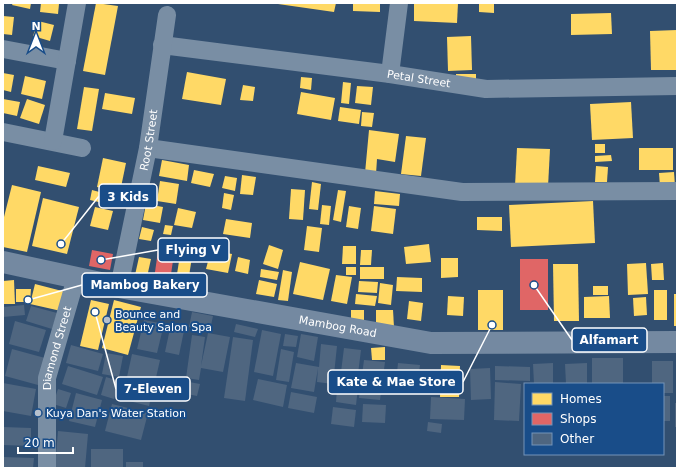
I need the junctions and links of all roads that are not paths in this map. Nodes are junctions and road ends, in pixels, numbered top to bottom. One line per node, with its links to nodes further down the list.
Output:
1 (77, 3): 6 (street)
2 (399, 3): 7 (street)
3 (168, 15): 4 (street, Root Street)
4 (162, 45): 7 (street, Petal Street); 12 (street, Root Street)
5 (3, 49): 6 (street)
6 (67, 60): 10 (street)
7 (390, 74): 8 (street, Petal Street)
8 (677, 86)
9 (3, 132): 10 (street)
10 (53, 141): 11 (street)
11 (82, 148)
12 (148, 148): 13 (street); 16 (street, Root Street)
13 (677, 191)
14 (3, 262): 15 (main road, Mambog Road)
15 (76, 278): 16 (main road, Mambog Road); 18 (street, Diamond Street)
16 (119, 287): 17 (main road, Mambog Road)
17 (677, 342)
18 (47, 468)

